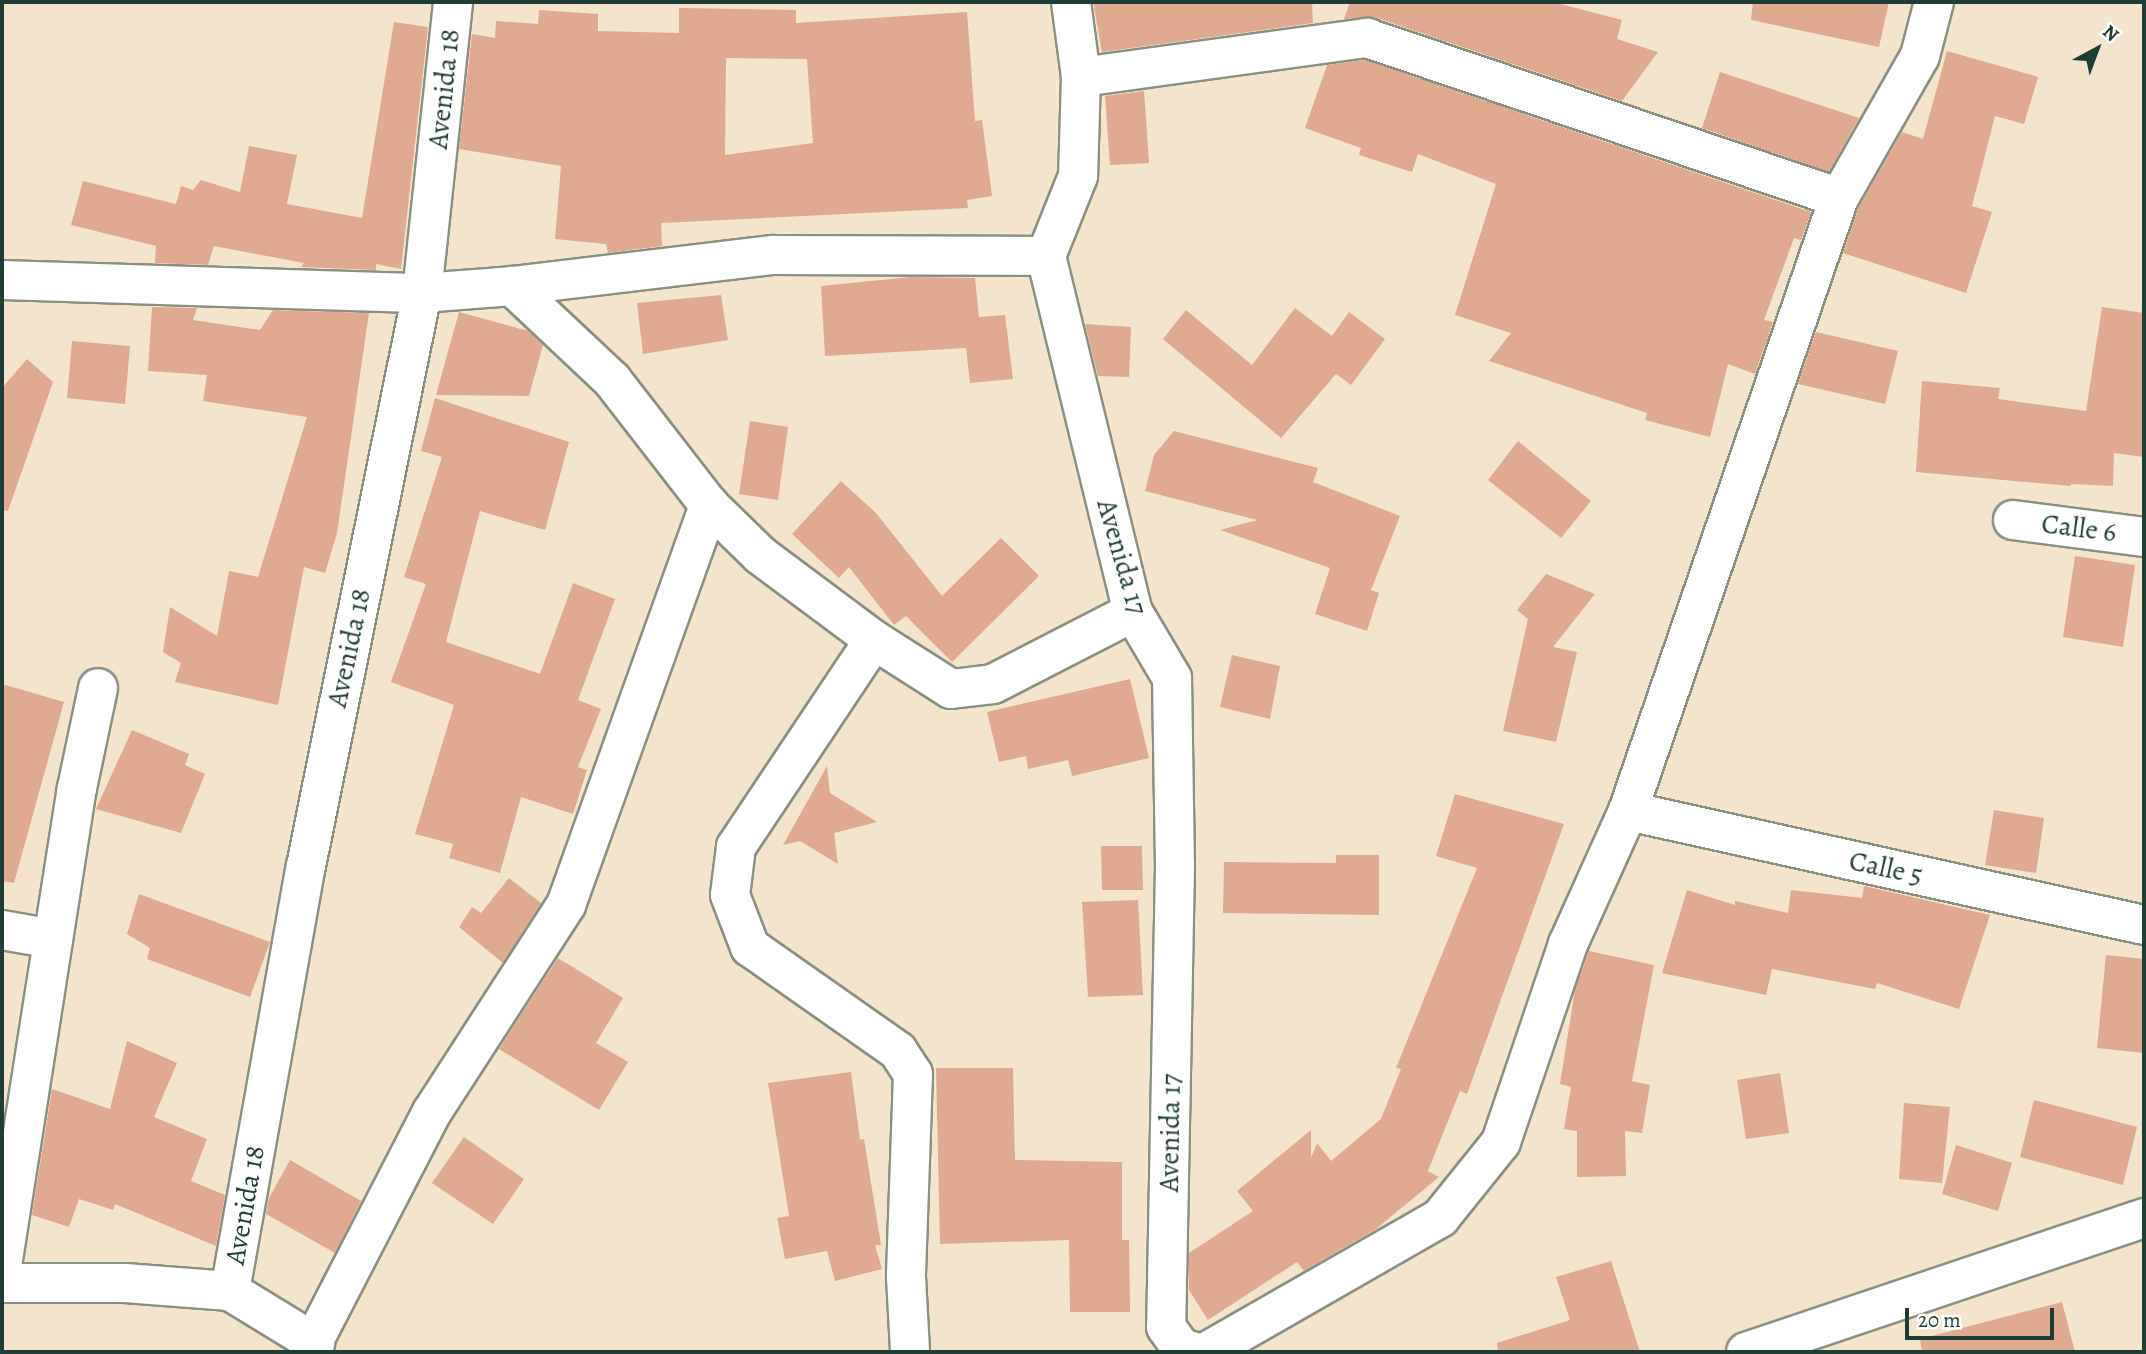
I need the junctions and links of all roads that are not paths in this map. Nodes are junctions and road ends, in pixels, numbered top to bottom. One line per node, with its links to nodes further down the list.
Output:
1 (453, 2): 9 (street, Avenida 18)
2 (1071, 2): 4 (street)
3 (1934, 2): 5 (street)
4 (1081, 77): 5 (street); 6 (street)
5 (1839, 198): 16 (street)
6 (1046, 256): 8 (street); 13 (street, Avenida 17)
7 (2, 280): 9 (street)
8 (512, 286): 9 (street); 10 (street)
9 (422, 293): 23 (street, Avenida 18)
10 (709, 505): 14 (street); 24 (street)
11 (2013, 520): 12 (street, Calle 6)
12 (2144, 537)
13 (1133, 612): 14 (street); 26 (street, Avenida 17)
14 (874, 640): 25 (street)
15 (98, 688): 19 (street)
16 (1628, 811): 17 (street, Calle 5); 27 (street)
17 (2144, 925)
18 (2, 930): 19 (street)
19 (52, 939): 21 (street)
20 (2144, 1218): 28 (street)
21 (2, 1266)
22 (2, 1283): 23 (street)
23 (230, 1291): 24 (street)
24 (312, 1348)
25 (911, 1352)
26 (1195, 1352)
27 (1206, 1352)
28 (1746, 1352)

